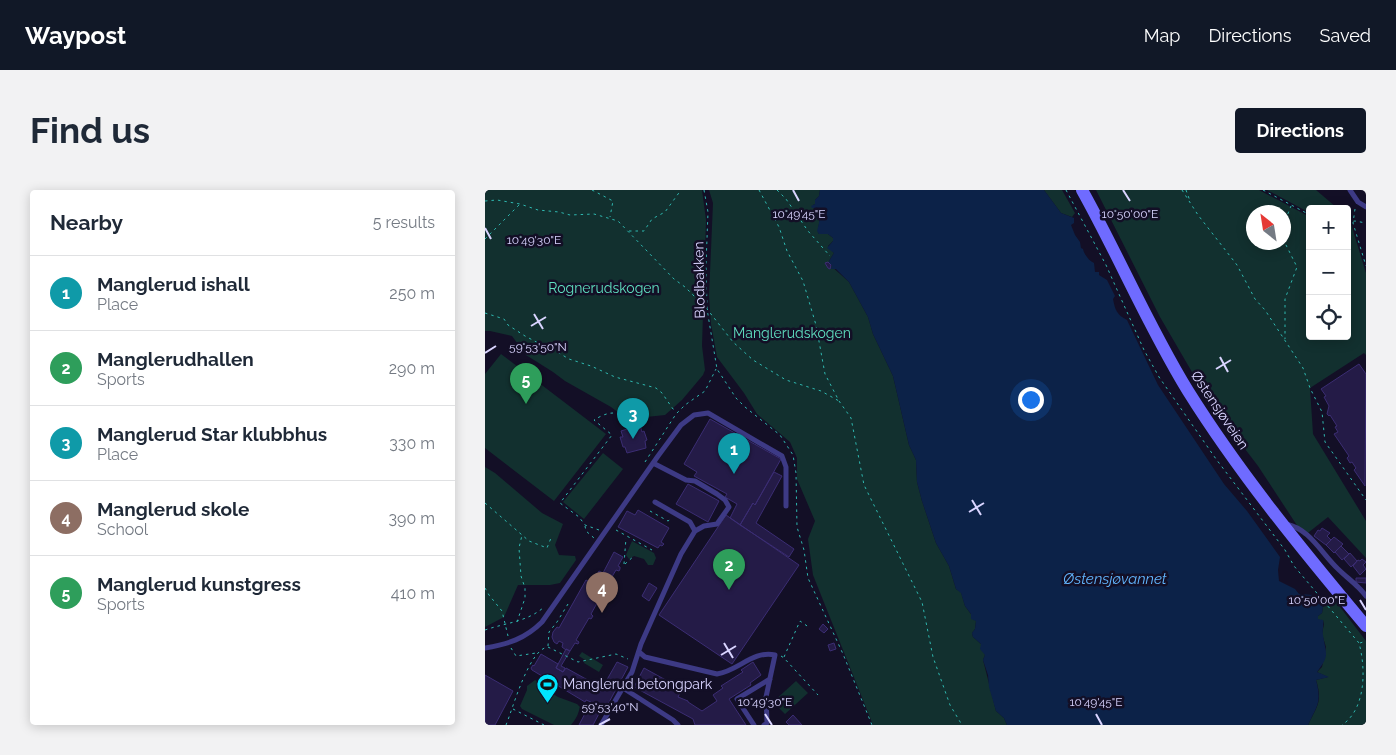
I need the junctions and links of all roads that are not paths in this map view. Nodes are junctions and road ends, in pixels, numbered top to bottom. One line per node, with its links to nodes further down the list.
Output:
1 (1082, 190): 7 (main road, Østensjøveien)
2 (1350, 190): 3 (lane)
3 (1366, 206)
4 (653, 463): 6 (lane); 8 (lane); 11 (lane)
5 (655, 502): 8 (lane)
6 (786, 506)
7 (1283, 523): 9 (lane); 10 (main road, Østensjøveien)
8 (695, 531): 12 (lane)
9 (1366, 596)
10 (1366, 626)
11 (485, 648)
12 (639, 652): 13 (lane); 14 (lane)
13 (770, 678): 17 (lane); 18 (lane)
14 (623, 688): 15 (lane); 16 (lane)
15 (601, 725)
16 (678, 725)
17 (754, 725)
18 (764, 725)

